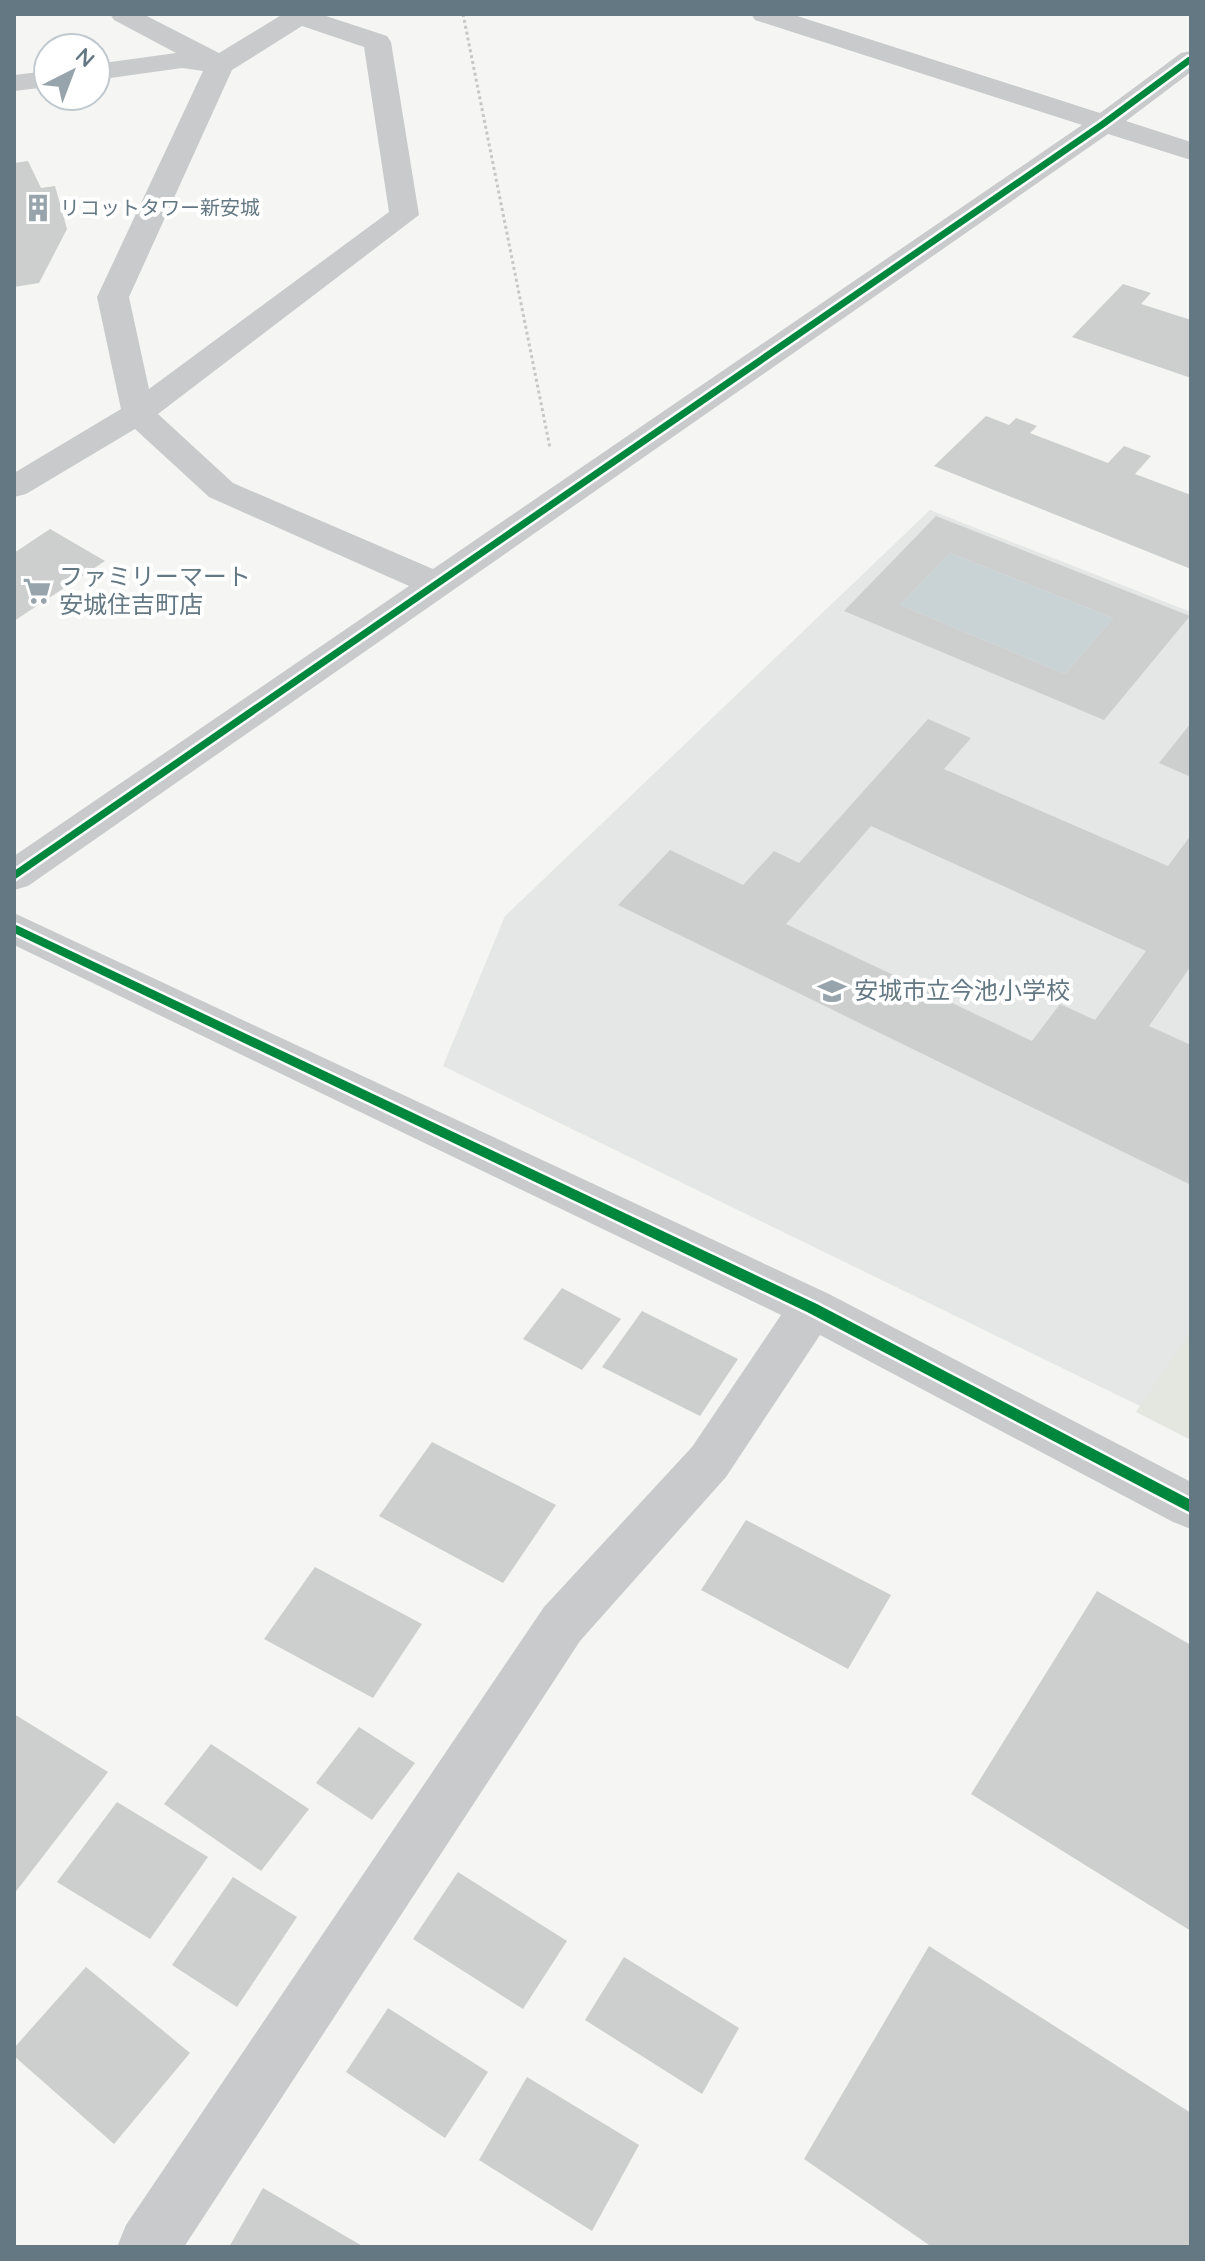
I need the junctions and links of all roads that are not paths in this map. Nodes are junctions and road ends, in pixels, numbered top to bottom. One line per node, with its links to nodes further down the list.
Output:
1 (123, 14): 5 (street)
2 (764, 14): 7 (street)
3 (300, 15): 5 (street); 9 (street)
4 (1191, 59): 7 (street)
5 (220, 65): 6 (street); 9 (street)
6 (112, 70)
7 (1103, 124): 8 (street); 12 (street)
8 (1191, 151)
9 (138, 413): 11 (street); 12 (street)
10 (14, 449): 11 (street)
11 (20, 484)
12 (436, 584): 13 (street)
13 (14, 876)
14 (14, 928): 15 (street)
15 (812, 1308): 16 (street); 17 (street)
16 (1191, 1507)
17 (148, 2247)

